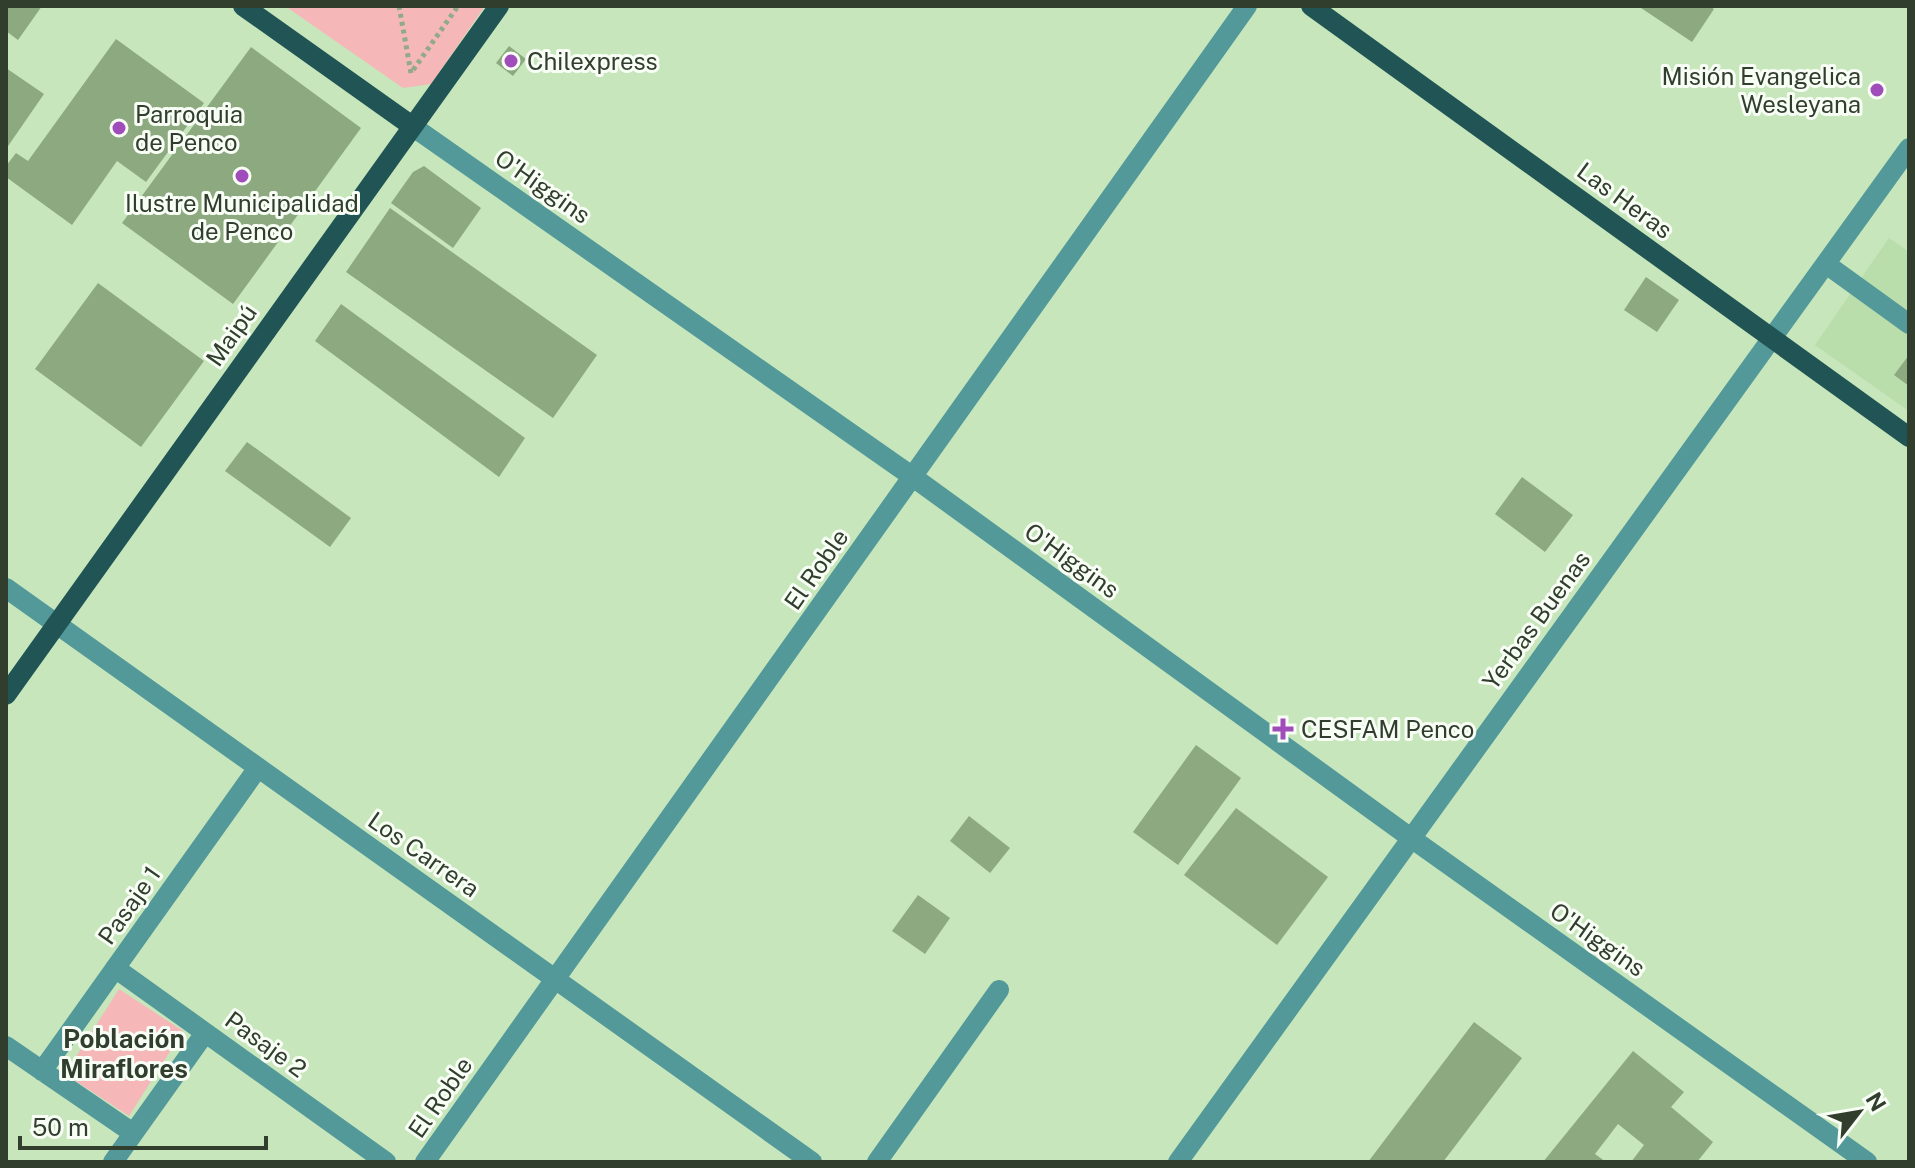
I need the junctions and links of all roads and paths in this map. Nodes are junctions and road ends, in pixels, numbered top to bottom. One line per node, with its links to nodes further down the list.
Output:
1 (243, 6): 7 (main road, O'Higgins)
2 (399, 6): 3 (path)
3 (458, 6)
4 (499, 6): 7 (main road, Maipú)
5 (1247, 6): 13 (street, El Roble)
6 (1311, 6): 11 (main road, Las Heras)
7 (412, 126): 13 (street, O'Higgins); 15 (main road, Maipú)
8 (1909, 148): 9 (street, Yerbas Buenas)
9 (1826, 264): 10 (street); 11 (street, Yerbas Buenas)
10 (1909, 324)
11 (1772, 337): 12 (main road, Las Heras); 18 (street, Yerbas Buenas)
12 (1909, 437)
13 (913, 477): 18 (street, O'Higgins); 20 (street, El Roble)
14 (6, 588): 15 (street, Los Carrera)
15 (56, 625): 16 (main road, Maipú); 17 (street, Los Carrera)
16 (6, 695)
17 (257, 769): 19 (street, Pasaje 1); 20 (street, Los Carrera)
18 (1411, 838): 31 (street, Yerbas Buenas); 32 (street, O'Higgins)
19 (115, 968): 22 (street, Pasaje 2); 24 (street, Pasaje 1)
20 (555, 979): 28 (street, El Roble); 29 (street, Los Carrera)
21 (999, 990): 30 (street)
22 (205, 1033): 25 (street); 27 (street, Pasaje 2)
23 (6, 1046): 24 (street)
24 (42, 1071): 25 (street)
25 (133, 1133): 26 (street)
26 (113, 1162)
27 (386, 1162)
28 (425, 1162)
29 (812, 1162)
30 (877, 1162)
31 (1178, 1162)
32 (1867, 1162)

